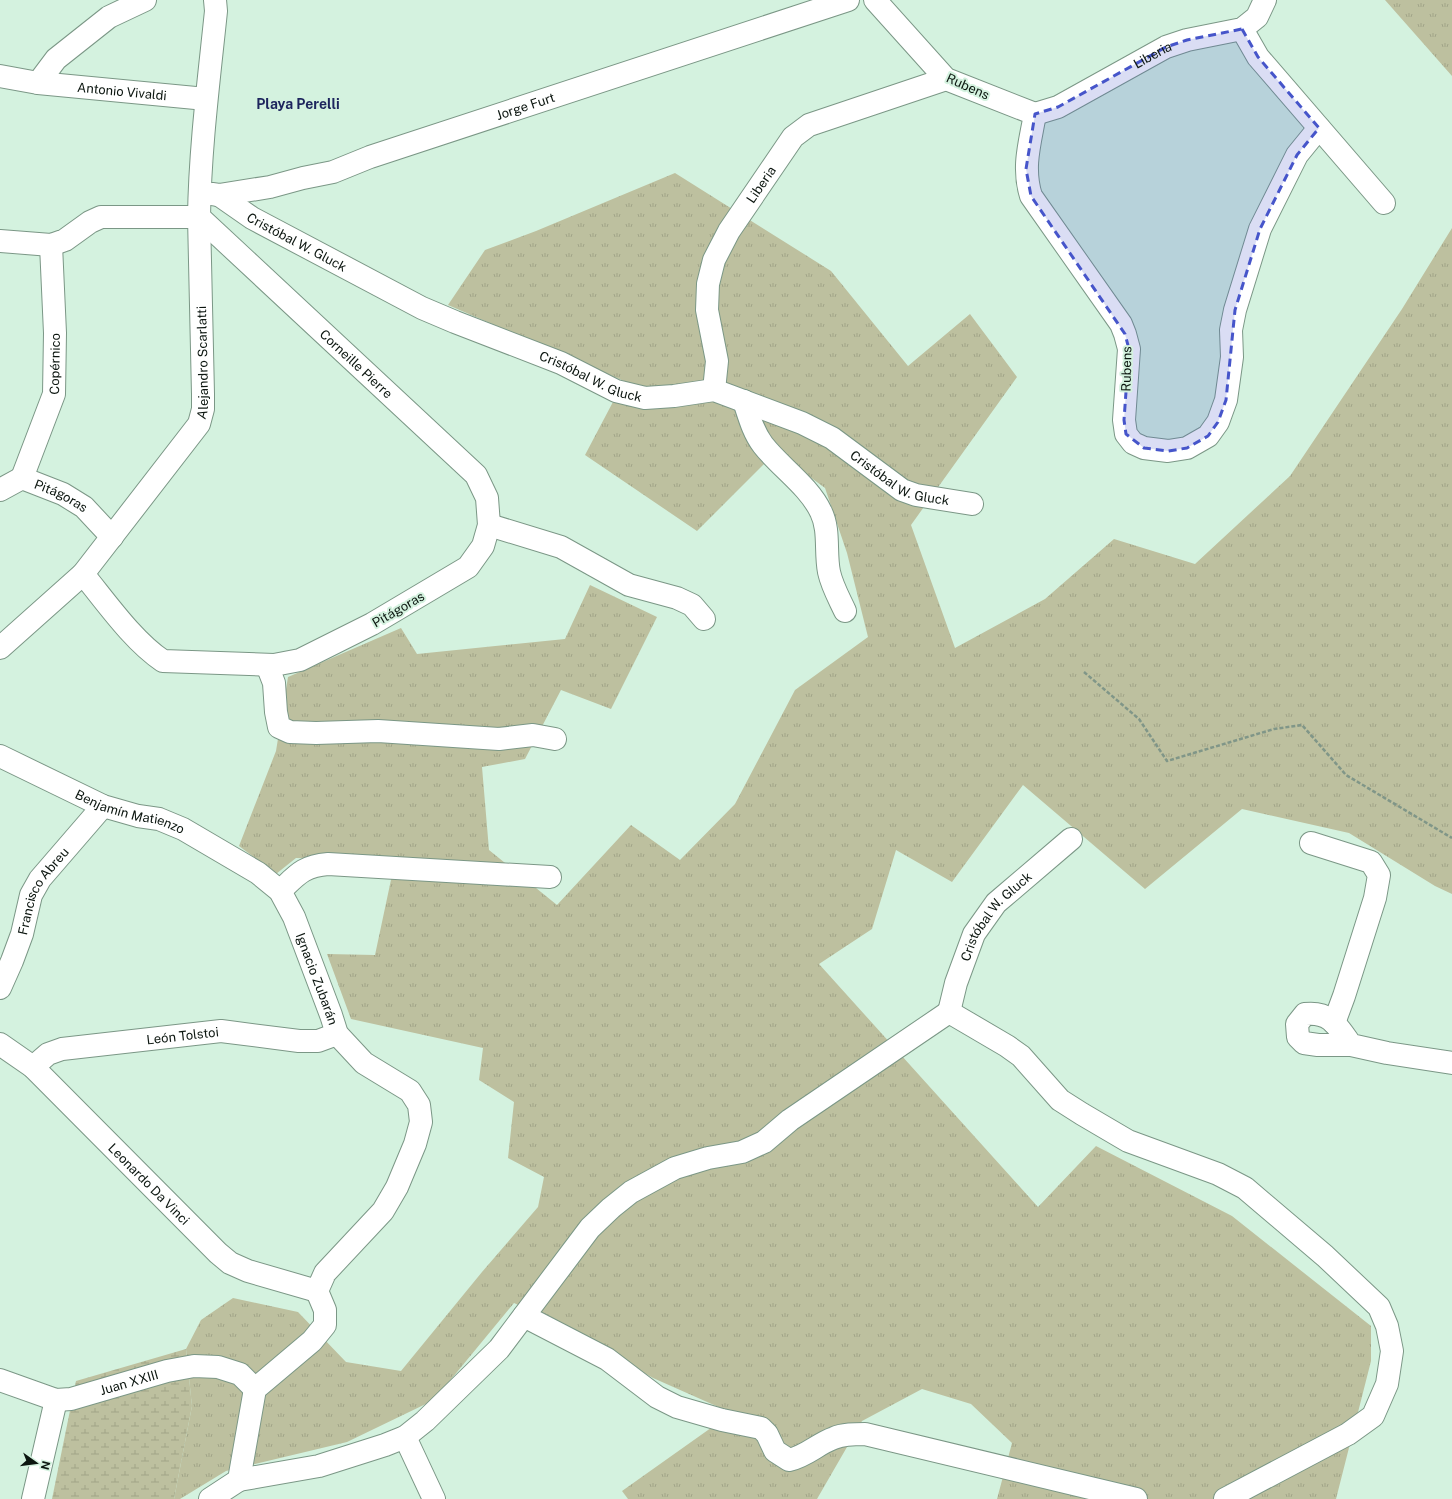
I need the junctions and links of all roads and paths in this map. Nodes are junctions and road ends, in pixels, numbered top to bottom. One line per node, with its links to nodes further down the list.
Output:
1 (145, 0): 9 (street)
2 (215, 0): 10 (street, Alejandro Scarlatti)
3 (848, 0): 13 (street, Jorge Furt)
4 (875, 0): 8 (street, Rubens)
5 (1265, 0): 6 (street, Liberia)
6 (1242, 29): 11 (street, Liberia); 12 (street)
7 (0, 76): 9 (street, Antonio Vivaldi)
8 (946, 79): 11 (street, Rubens); 18 (street, Liberia)
9 (38, 83): 10 (street, Antonio Vivaldi)
10 (206, 99): 13 (street, Alejandro Scarlatti)
11 (1035, 114): 12 (street, Rubens)
12 (1319, 128): 14 (street)
13 (209, 193): 15 (street, Alejandro Scarlatti); 18 (street, Cristóbal W. Gluck)
14 (1384, 202)
15 (198, 216): 17 (street); 23 (street, Corneille Pierre); 24 (street, Alejandro Scarlatti)
16 (0, 241): 17 (street)
17 (51, 245): 20 (street, Copérnico)
18 (714, 390): 19 (street, Cristóbal W. Gluck)
19 (744, 401): 22 (street, Cristóbal W. Gluck); 26 (street)
20 (22, 478): 21 (street, Pitágoras); 24 (street, Pitágoras)
21 (0, 490)
22 (972, 504)
23 (489, 526): 27 (street); 29 (street, Pitágoras)
24 (112, 537): 25 (street, Alejandro Scarlatti)
25 (83, 574): 28 (street, Alejandro Scarlatti); 29 (street, Pitágoras)
26 (845, 611)
27 (704, 619)
28 (0, 648)
29 (267, 665): 31 (street)
30 (1084, 672): 34 (path)
31 (555, 739)
32 (0, 756): 33 (street, Benjamín Matienzo)
33 (103, 806): 37 (street, Benjamín Matienzo); 40 (street, Francisco Abreu)
34 (1452, 838)
35 (1071, 839): 41 (street, Cristóbal W. Gluck)
36 (1311, 843): 42 (street)
37 (258, 874): 39 (street, Ignacio Zubarán)
38 (550, 877): 39 (street)
39 (280, 891): 43 (street, Ignacio Zubarán)
40 (0, 988)
41 (949, 1012): 49 (street); 59 (street)
42 (1334, 1023): 45 (street); 45 (street)
43 (337, 1034): 47 (street, León Tolstoi); 48 (street, Ignacio Zubarán)
44 (0, 1044): 47 (street, Leonardo Da Vinci)
45 (1351, 1045): 46 (street)
46 (1452, 1063)
47 (33, 1067): 48 (street, Leonardo Da Vinci)
48 (317, 1291): 51 (street)
49 (524, 1316): 53 (street); 58 (street)
50 (0, 1380): 52 (street, Juan XXIII)
51 (256, 1389): 52 (street, Juan XXIII); 54 (street)
52 (56, 1400): 55 (street)
53 (405, 1437): 54 (street); 57 (street)
54 (239, 1480): 56 (street)
55 (33, 1499)
56 (210, 1499)
57 (434, 1499)
58 (1136, 1499)
59 (1226, 1499)

